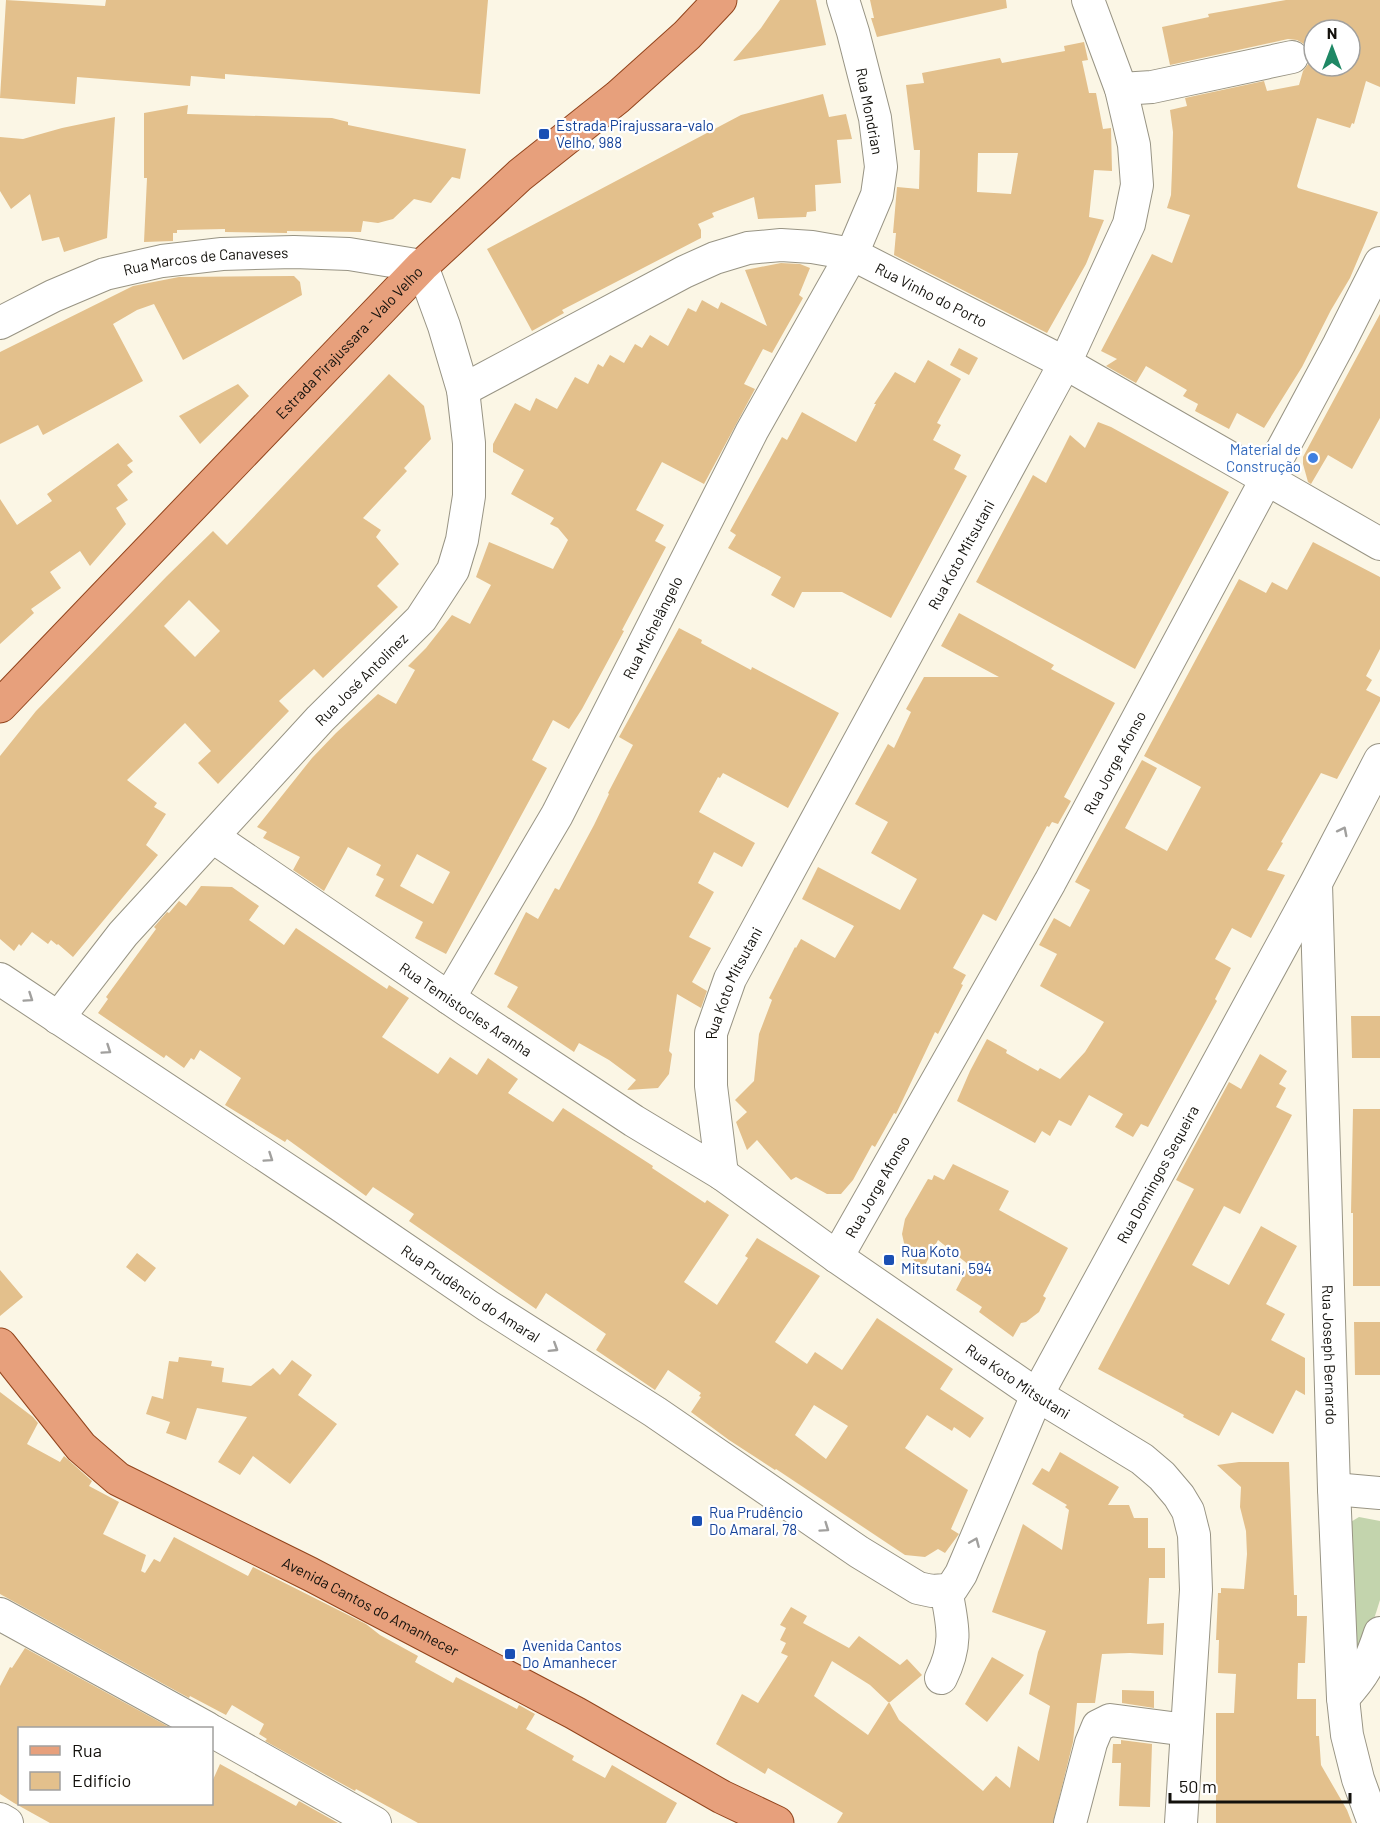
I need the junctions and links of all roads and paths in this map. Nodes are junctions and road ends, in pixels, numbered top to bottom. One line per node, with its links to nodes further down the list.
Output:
1 (720, 0): 8 (main road, Estrada Pirajussara - Valo Velho)
2 (843, 0): 6 (street, Rua Mondrian)
3 (1088, 0): 5 (street, Rua Koto Mitsutani)
4 (1292, 57): 5 (street)
5 (1121, 89): 10 (street, Rua Koto Mitsutani)
6 (852, 254): 10 (street, Rua Vinho do Porto); 11 (street, Rua Vinho do Porto); 19 (street, Rua Michelângelo)
7 (1380, 263): 12 (street, Rua Jorge Afonso)
8 (422, 266): 9 (street, Rua Marcos de Canaveses); 11 (street, Rua José Antolinez); 14 (main road, Estrada Pirajussara - Valo Velho)
9 (0, 324)
10 (1065, 363): 12 (street, Rua Vinho do Porto); 21 (street, Rua Koto Mitsutani)
11 (463, 390): 16 (street, Rua José Antolinez)
12 (1265, 478): 13 (street, Rua Vinho do Porto); 22 (street, Rua Jorge Afonso)
13 (1380, 544)
14 (0, 706)
15 (1380, 760): 17 (street, Rua Domingos Sequeira, one-way to 15)
16 (213, 837): 19 (street, Rua Temistocles Aranha); 20 (street, Rua José Antolinez)
17 (1316, 883): 24 (street, Rua Domingos Sequeira); 25 (street, Rua Joseph Bernardo)
18 (0, 979): 20 (street, Rua Prudêncio do Amaral, one-way to 20)
19 (449, 998): 21 (street, Rua Temistocles Aranha)
20 (58, 1018): 27 (street, Rua Prudêncio do Amaral, one-way to 27)
21 (722, 1174): 22 (street, Rua Koto Mitsutani)
22 (837, 1257): 24 (street, Rua Koto Mitsutani)
23 (0, 1346): 38 (main road, Avenida Cantos do Amanhecer)
24 (1037, 1395): 27 (street, Rua Domingos Sequeira, one-way to 24); 33 (street, Rua Koto Mitsutani)
25 (1334, 1489): 26 (street); 31 (street, Rua Joseph Bernardo)
26 (1380, 1493)
27 (946, 1590): 30 (street)
28 (0, 1614): 32 (street)
29 (1380, 1633): 31 (street)
30 (941, 1678)
31 (1343, 1698): 41 (street, Rua Joseph Bernardo)
32 (205, 1727)
33 (1187, 1730): 39 (street); 40 (street, Rua Koto Mitsutani)
34 (213, 1732): 37 (street)
35 (0, 1819): 36 (street)
36 (7, 1823)
37 (375, 1823)
38 (777, 1823)
39 (1070, 1823)
40 (1181, 1823)
41 (1374, 1823)

